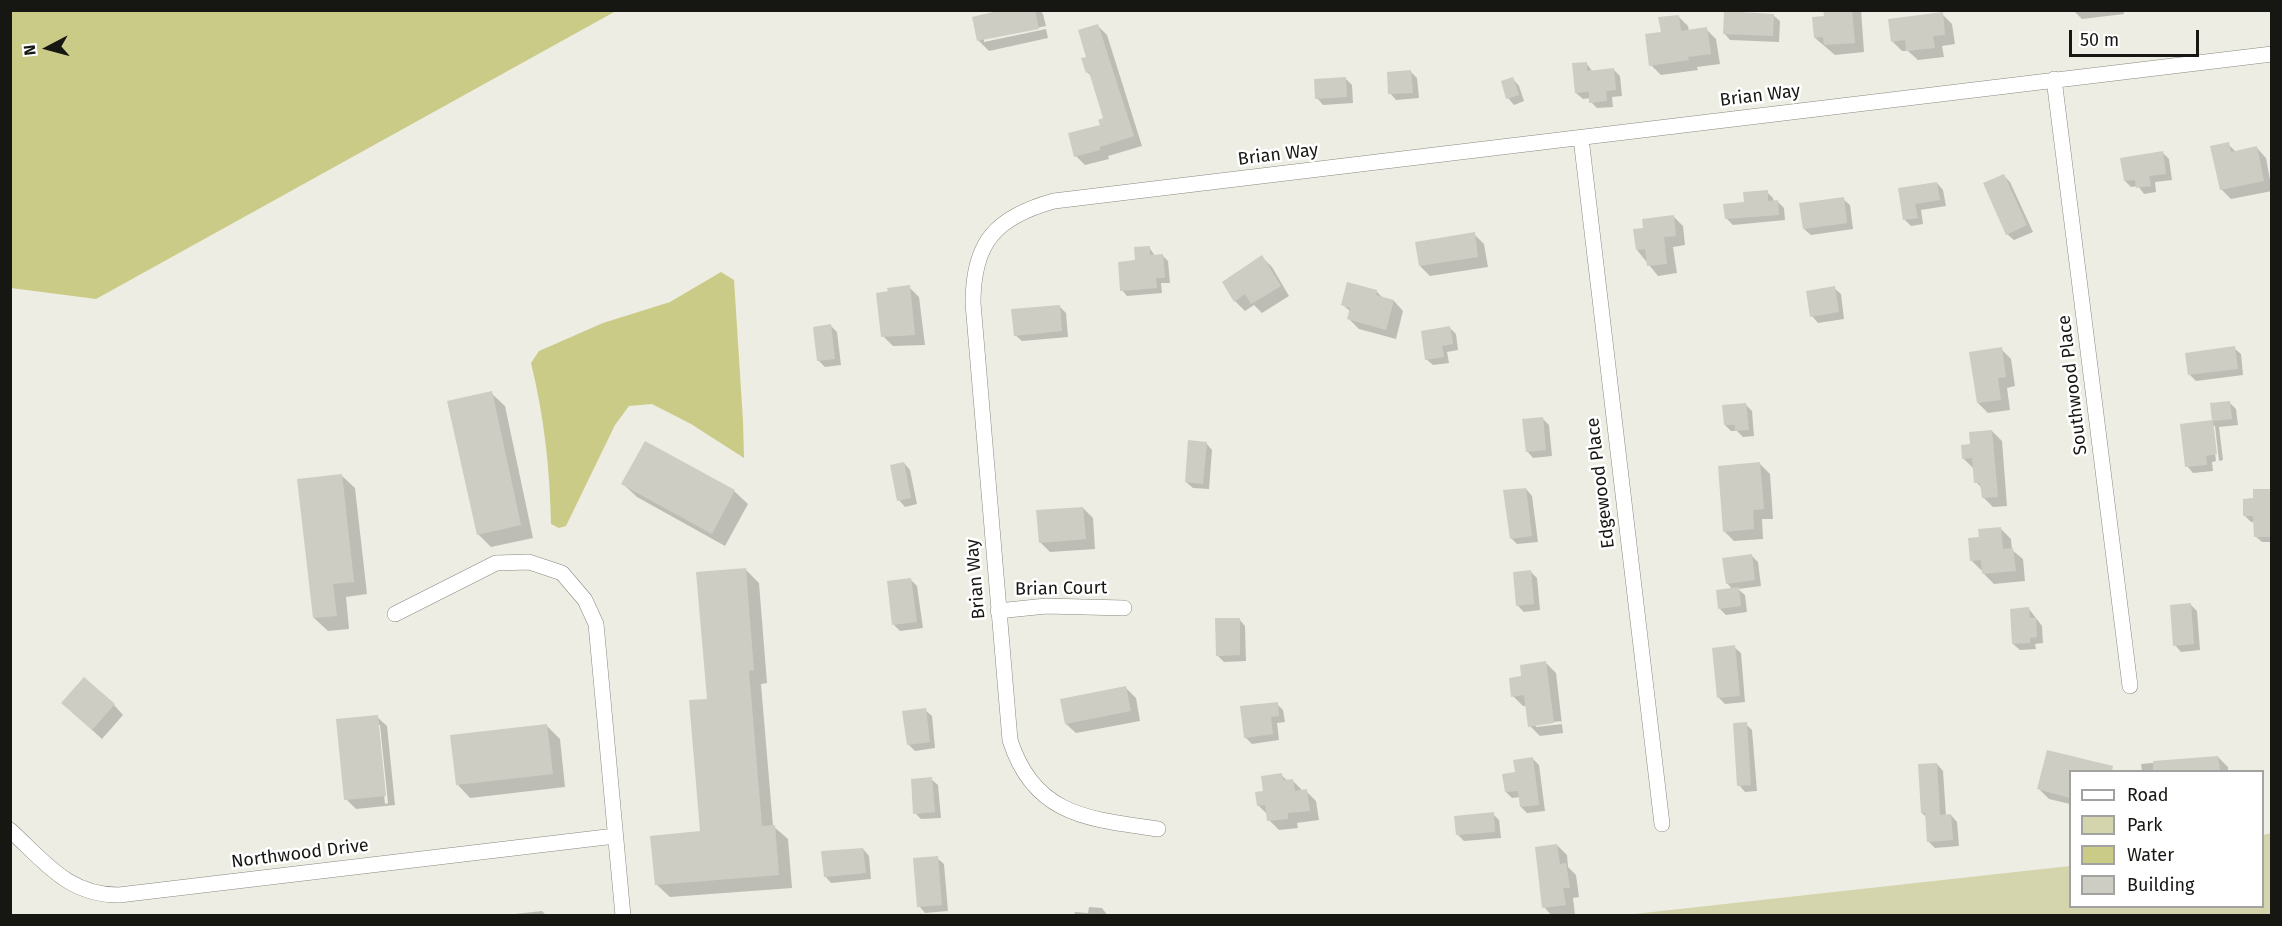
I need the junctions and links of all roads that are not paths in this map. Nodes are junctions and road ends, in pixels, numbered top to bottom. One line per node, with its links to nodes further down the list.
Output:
1 (2271, 54): 2 (street, Brian Way)
2 (2054, 79): 3 (street, Brian Way); 7 (street, Southwood Place)
3 (1581, 138): 5 (street, Brian Way); 8 (street, Edgewood Place)
4 (1124, 608): 5 (street, Brian Court)
5 (999, 611): 9 (street, Brian Way)
6 (395, 614): 11 (street)
7 (2130, 687)
8 (1662, 824)
9 (1158, 829)
10 (10, 830): 11 (street, Northwood Drive)
11 (615, 836): 12 (street)
12 (623, 915)

